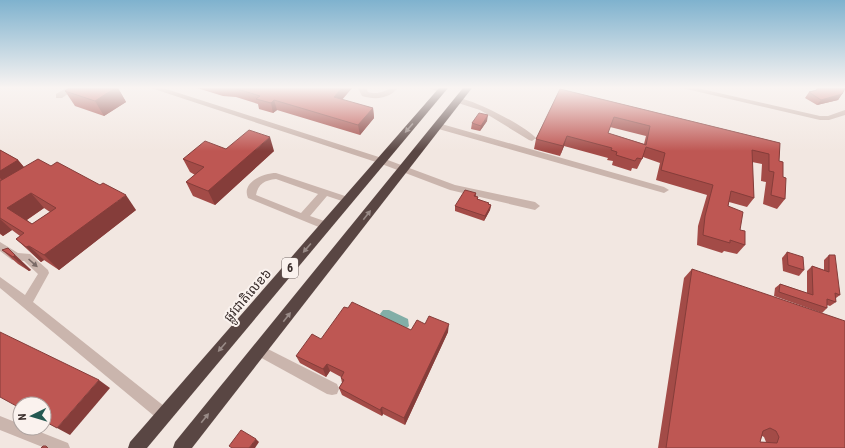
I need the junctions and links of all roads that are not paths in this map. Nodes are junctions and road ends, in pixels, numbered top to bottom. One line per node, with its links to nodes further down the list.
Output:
1 (220, 109): 9 (street)
2 (423, 109): 9 (highway, ផ្លូវជាតិលេខ៦ / 6, one-way to 9)
3 (451, 109): 7 (highway, 6)
4 (484, 109): 8 (street)
5 (779, 109): 6 (street)
6 (845, 112)
7 (438, 126): 10 (highway, 6); 11 (street)
8 (532, 138)
9 (382, 161): 10 (street); 13 (highway, ផ្លូវជាតិលេខ៦ / 6)
10 (404, 169): 14 (street); 20 (highway, 6, one-way to 10)
11 (664, 190)
12 (325, 192): 13 (street); 15 (street); 15 (street)
13 (348, 200): 16 (highway, ផ្លូវជាតិលេខ៦ / 6)
14 (535, 206)
15 (303, 217): 16 (street)
16 (326, 226): 22 (highway, ផ្លូវជាតិលេខ៦ / 6, one-way to 22)
17 (0, 246): 19 (street, one-way to 19)
18 (0, 282): 19 (street)
19 (26, 303): 22 (street)
20 (260, 351): 21 (street); 26 (highway, 6, one-way to 20)
21 (332, 389)
22 (164, 415): 25 (highway, ផ្លូវជាតិលេខ៦ / 6)
23 (0, 423): 24 (street)
24 (63, 448)
25 (136, 448)
26 (181, 448)

